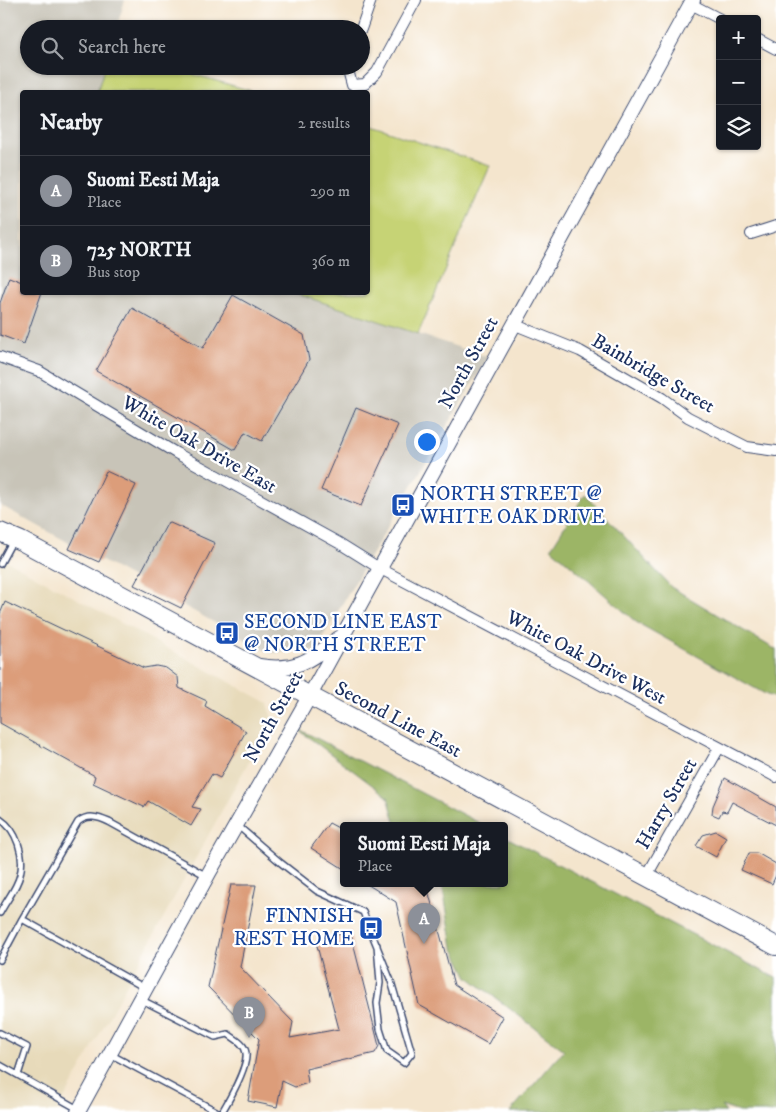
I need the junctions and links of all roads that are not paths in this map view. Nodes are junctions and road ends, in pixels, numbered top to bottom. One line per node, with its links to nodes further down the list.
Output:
1 (371, 0): 5 (street)
2 (416, 0): 8 (street)
3 (690, 1): 4 (street); 11 (main road, North Street)
4 (716, 17)
5 (364, 20)
6 (761, 41): 7 (street)
7 (776, 49)
8 (349, 75)
9 (776, 226): 10 (street)
10 (751, 234)
11 (513, 324): 13 (street, Bainbridge Street); 16 (main road, North Street)
12 (0, 356): 16 (street, White Oak Drive East)
13 (776, 450)
14 (7, 535): 15 (lane); 18 (highway, Second Line East)
15 (0, 564)
16 (380, 568): 17 (main road, North Street); 20 (street, White Oak Drive West)
17 (343, 634): 18 (main road); 19 (main road, North Street)
18 (251, 665): 19 (highway, Second Line East)
19 (309, 697): 23 (main road, North Street); 25 (highway, Second Line East)
20 (719, 748): 21 (street, White Oak Drive West); 25 (street, Harry Street)
21 (776, 777)
22 (0, 819): 26 (lane)
23 (236, 824): 24 (main road, North Street); 28 (lane)
24 (207, 876): 27 (lane); 31 (main road, North Street)
25 (646, 877): 29 (highway, Second Line East)
26 (0, 913)
27 (22, 920): 30 (lane); 31 (lane)
28 (377, 946): 28 (lane)
29 (776, 946)
30 (0, 960)
31 (143, 994): 33 (main road, North Street); 38 (lane)
32 (0, 1033): 35 (lane)
33 (110, 1054): 36 (main road, North Street); 37 (lane)
34 (0, 1065): 35 (lane)
35 (18, 1075): 36 (lane)
36 (79, 1111)
37 (218, 1112)
38 (222, 1112)

